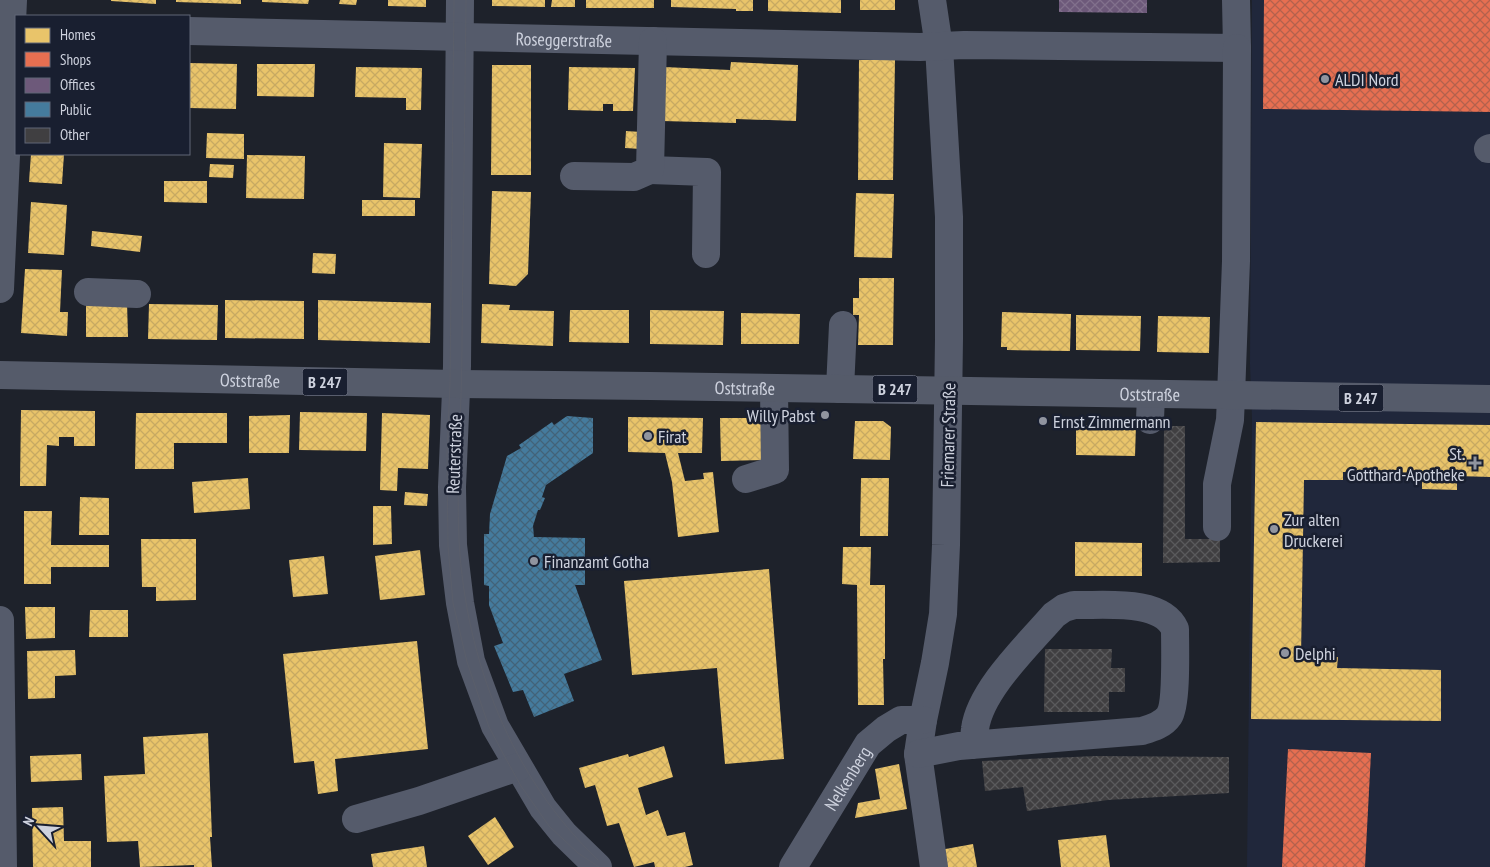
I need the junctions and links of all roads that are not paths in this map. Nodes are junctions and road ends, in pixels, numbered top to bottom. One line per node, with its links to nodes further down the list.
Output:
1 (13, 0): 5 (main road)
2 (460, 0): 7 (street, Reuterstraße)
3 (932, 0): 9 (street, Friemarer Straße)
4 (1236, 0): 10 (street)
5 (14, 27): 11 (main road)
6 (190, 31): 7 (street, Roseggerstraße)
7 (460, 37): 8 (street, Roseggerstraße); 20 (street, Reuterstraße)
8 (654, 41): 9 (street, Roseggerstraße); 12 (street)
9 (939, 47): 10 (street, Roseggerstraße); 23 (street, Friemarer Straße)
10 (1236, 48): 24 (street)
11 (5, 96): 15 (main road)
12 (650, 170): 13 (street); 14 (street)
13 (574, 176)
14 (706, 254)
15 (0, 289)
16 (88, 292): 17 (street)
17 (137, 294)
18 (843, 325): 22 (street)
19 (0, 375): 20 (main road, Oststraße / B 247)
20 (456, 384): 21 (main road, Oststraße / B 247); 33 (street, Reuterstraße)
21 (774, 388): 22 (main road, Oststraße / B 247); 26 (street)
22 (840, 389): 23 (main road, Oststraße / B 247)
23 (950, 390): 24 (main road, Oststraße / B 247); 30 (street, Friemarer Straße)
24 (1232, 396): 25 (main road, Oststraße / B 247); 27 (street)
25 (1490, 399)
26 (746, 479)
27 (1217, 527)
28 (0, 620): 29 (street)
29 (1, 691): 35 (street)
30 (923, 720): 32 (street, Friemarer Straße); 37 (street, Nelkenberg)
31 (974, 745): 31 (street); 32 (street)
32 (918, 754): 38 (street, Friemarer Straße)
33 (518, 767): 34 (street); 36 (street, Reuterstraße)
34 (356, 819)
35 (3, 867)
36 (598, 867)
37 (794, 867)
38 (934, 867)

